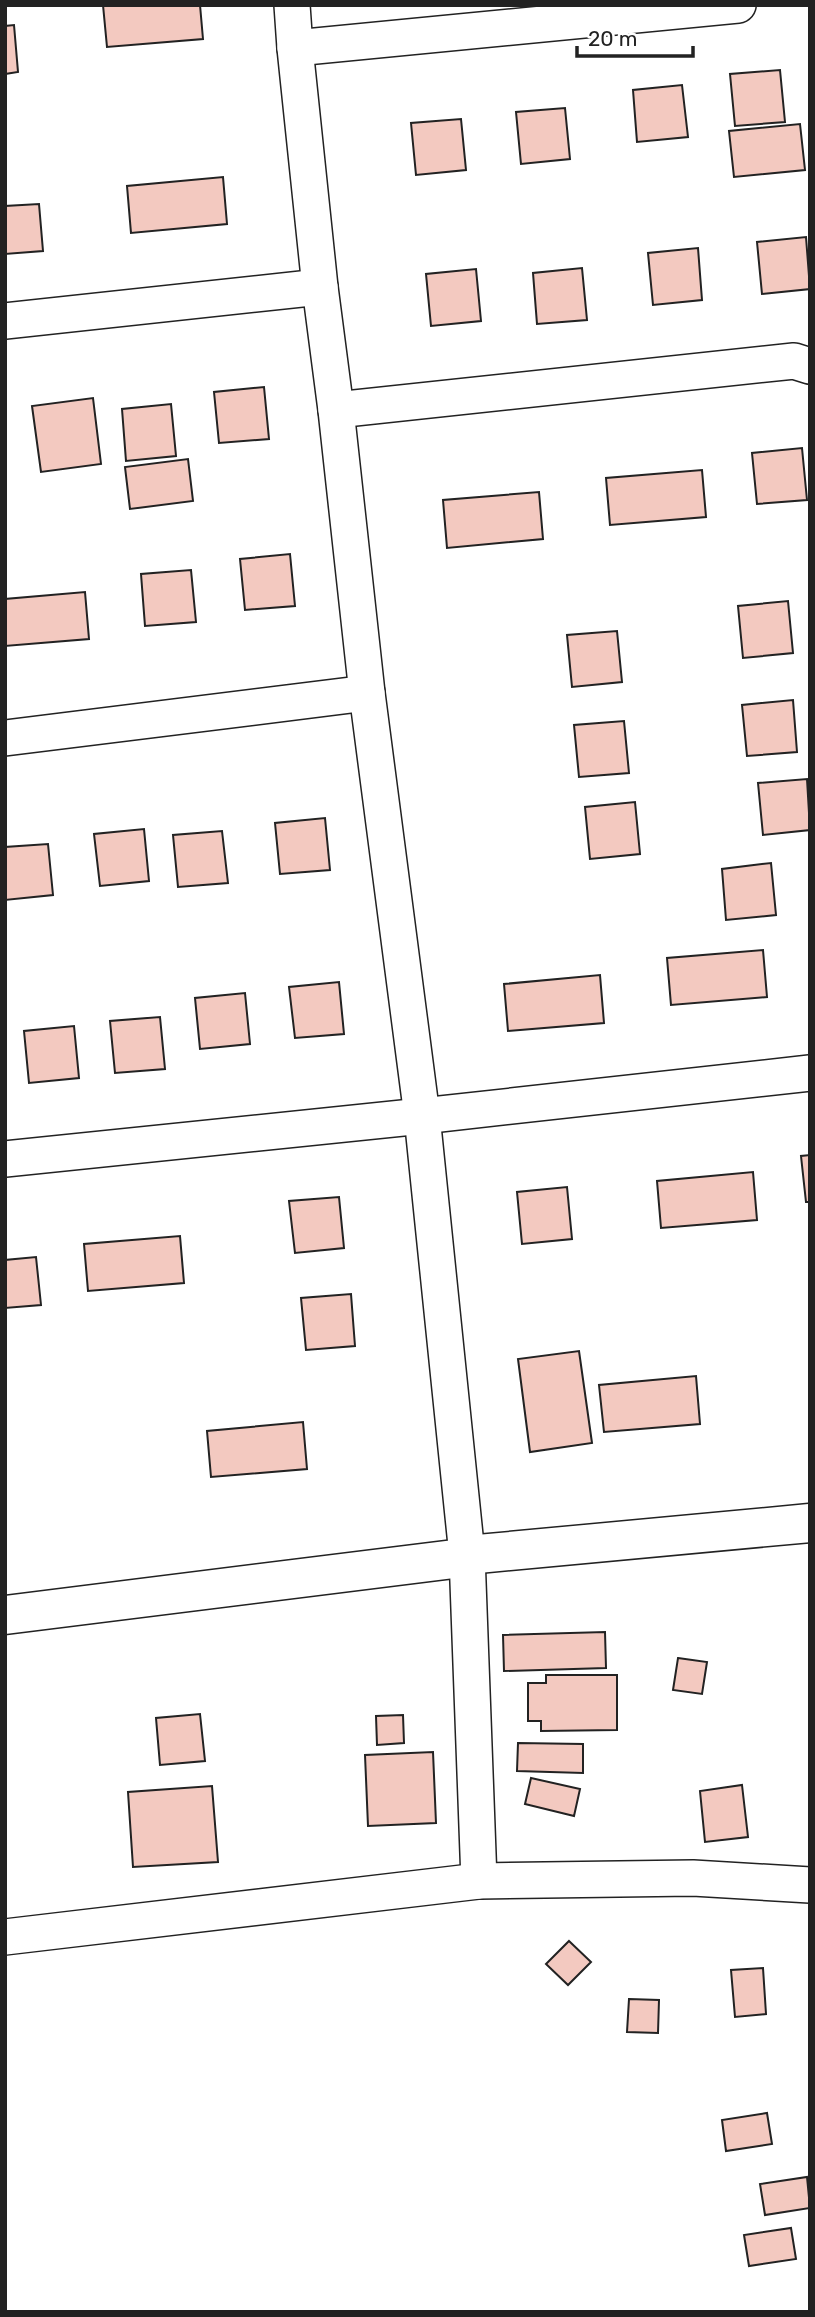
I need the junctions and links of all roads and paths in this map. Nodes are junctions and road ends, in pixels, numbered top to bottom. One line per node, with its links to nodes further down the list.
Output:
1 (292, 5): 3 (street)
2 (738, 5): 3 (street)
3 (295, 48): 4 (street)
4 (320, 287): 5 (street); 7 (street)
5 (5, 321)
6 (810, 366): 7 (street)
7 (336, 410): 8 (street)
8 (367, 693): 9 (street); 11 (street)
9 (5, 738)
10 (810, 1073): 11 (street)
11 (422, 1116): 12 (street); 14 (street)
12 (5, 1159)
13 (810, 1524): 14 (street)
14 (467, 1555): 15 (street); 16 (street)
15 (5, 1615)
16 (479, 1881): 17 (street); 18 (street)
17 (810, 1885)
18 (5, 1937)

